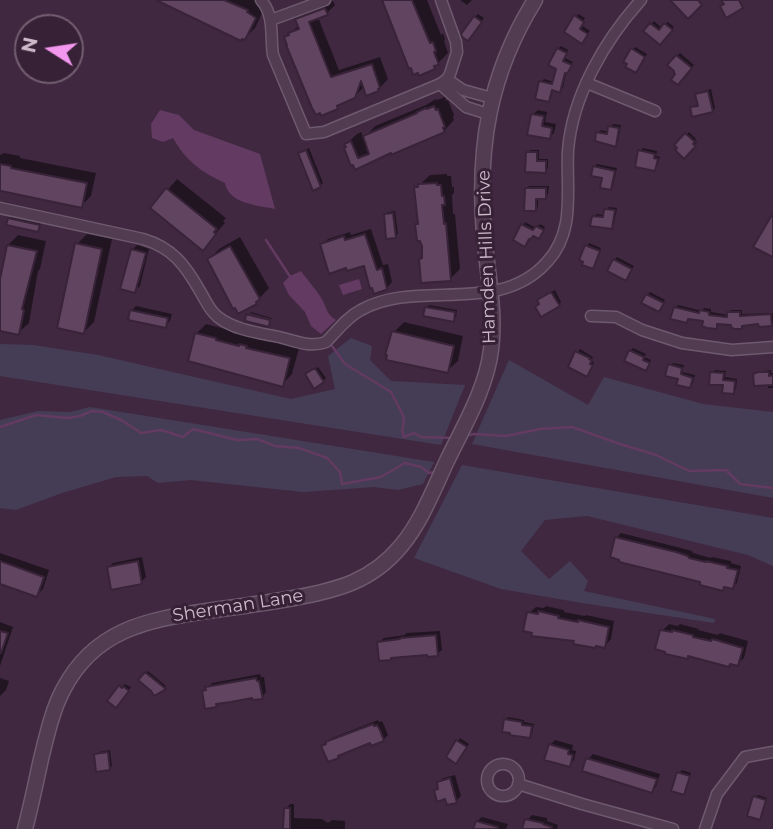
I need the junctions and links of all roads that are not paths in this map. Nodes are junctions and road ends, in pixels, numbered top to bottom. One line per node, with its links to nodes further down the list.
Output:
1 (261, 0): 6 (street)
2 (324, 0): 6 (street)
3 (441, 0): 7 (street)
4 (535, 0): 9 (street, Hamden Hills Drive)
5 (641, 0): 8 (street)
6 (271, 20): 7 (street)
7 (444, 82): 9 (street); 11 (street)
8 (587, 83): 10 (street); 13 (street)
9 (492, 98): 11 (street, Hamden Hills Drive)
10 (655, 111)
11 (488, 114): 13 (street, Hamden Hills Drive)
12 (0, 208): 13 (street)
13 (490, 292): 16 (street, Hamden Hills Drive)
14 (591, 316): 15 (street)
15 (773, 346)
16 (478, 396): 19 (street, Sherman Lane)
17 (773, 752): 21 (street)
18 (519, 783): 20 (street)
19 (25, 829)
20 (673, 829)
21 (705, 829)

